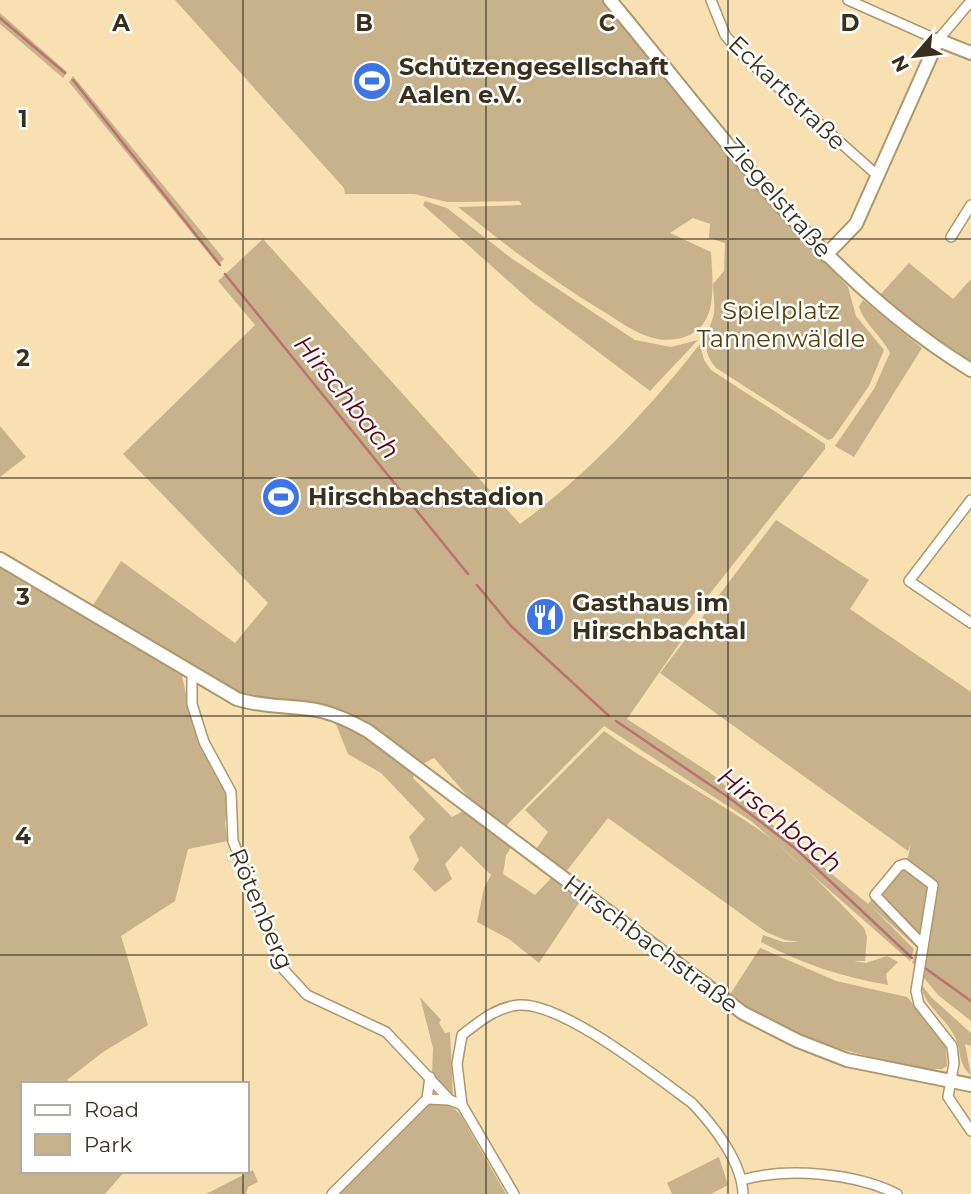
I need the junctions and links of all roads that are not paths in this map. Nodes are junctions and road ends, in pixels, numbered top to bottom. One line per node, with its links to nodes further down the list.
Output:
1 (610, 0): 10 (street, Ziegelstraße)
2 (711, 0): 7 (street, Eckartstraße)
3 (848, 0): 5 (street)
4 (971, 1): 5 (street)
5 (938, 40): 6 (street); 7 (street)
6 (971, 53)
7 (878, 176): 10 (street)
8 (971, 205): 9 (street)
9 (951, 237)
10 (826, 255): 11 (street, Ziegelstraße)
11 (971, 370)
12 (971, 500): 14 (street)
13 (0, 559): 15 (street, Hirschbachstraße)
14 (971, 623)
15 (192, 673): 17 (street, Rötenberg); 18 (street, Hirschbachstraße)
16 (922, 944): 16 (street); 18 (street)
17 (430, 1077): 20 (street); 21 (street, Rötenberg)
18 (952, 1081): 19 (street, Hirschbachstraße); 23 (street)
19 (971, 1085)
20 (427, 1099): 21 (street); 25 (street)
21 (450, 1100): 22 (street, Rötenberg)
22 (462, 1105): 24 (street); 26 (street)
23 (971, 1131)
24 (742, 1180): 27 (street); 28 (street)
25 (332, 1194)
26 (514, 1194)
27 (743, 1194)
28 (897, 1194)

